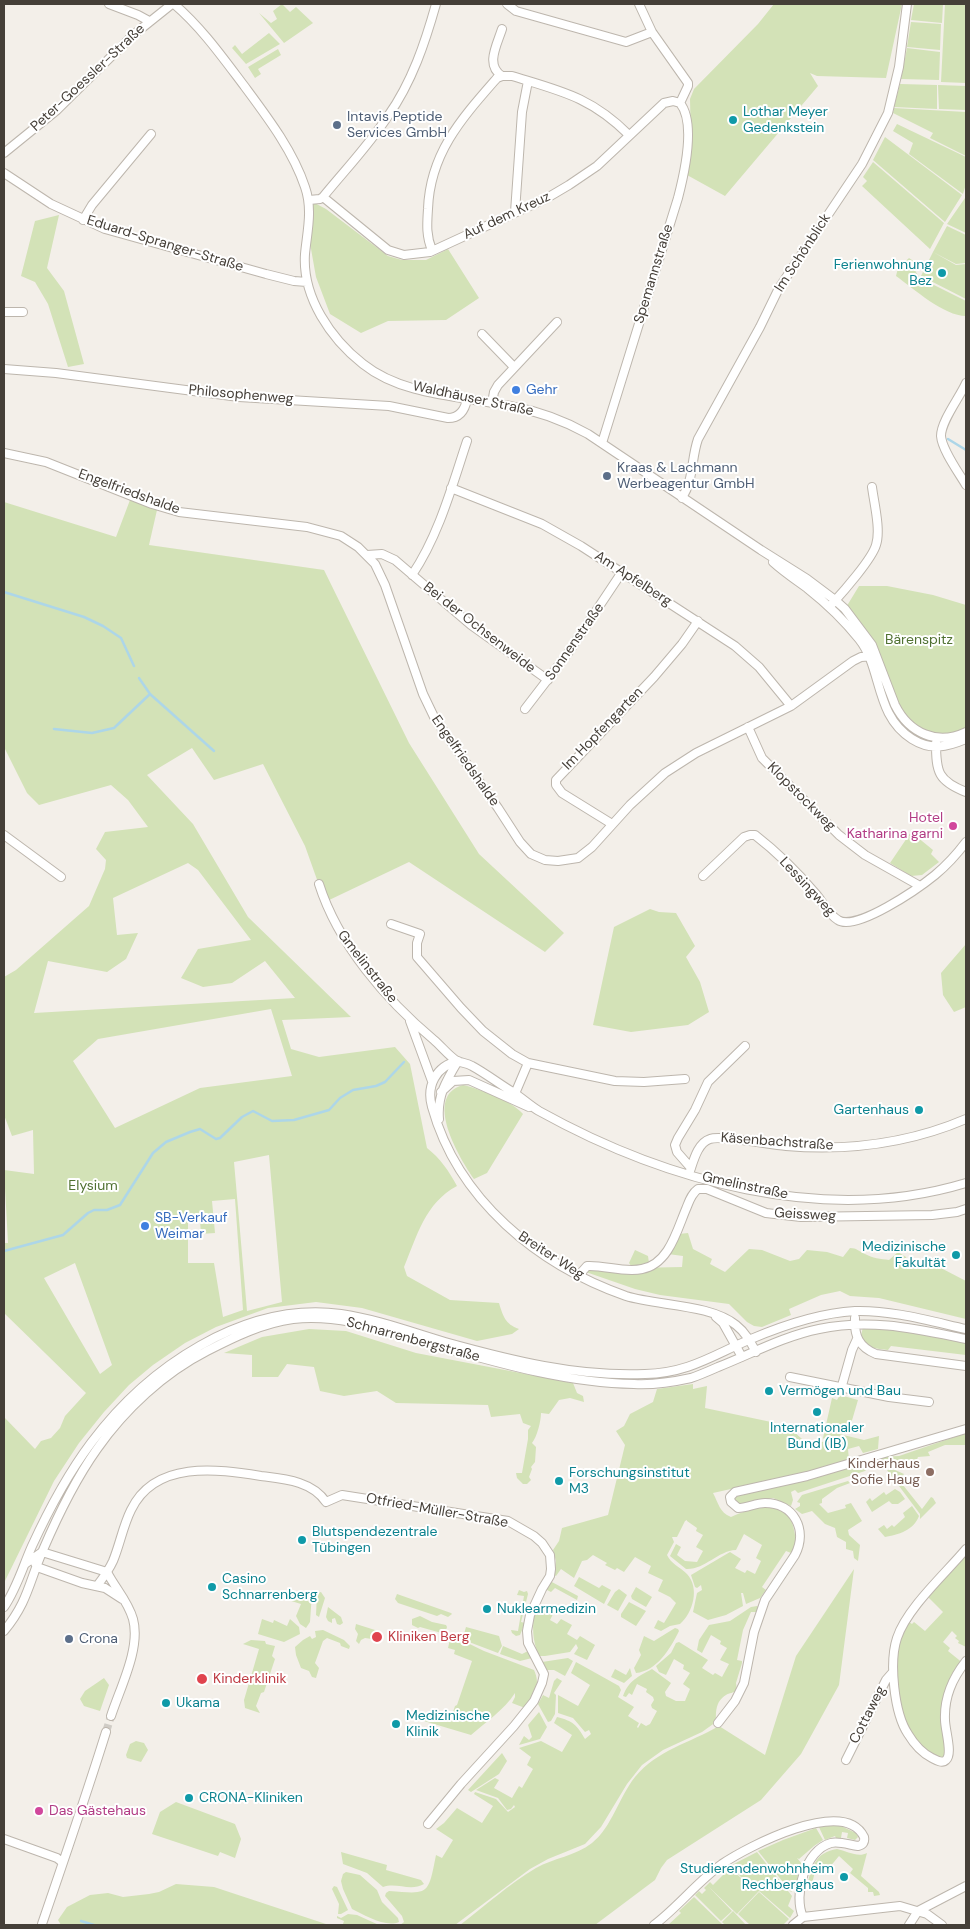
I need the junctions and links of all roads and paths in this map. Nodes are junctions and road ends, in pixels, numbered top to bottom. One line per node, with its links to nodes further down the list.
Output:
1 (109, 4): 7 (street)
2 (173, 4): 7 (street, Peter-Goessler-Straße); 18 (street, Waldhäuser Straße)
3 (436, 4): 17 (street)
4 (507, 4): 9 (street)
5 (639, 4): 9 (street)
6 (907, 4): 38 (street, Im Schönblick)
7 (149, 22): 15 (street, Peter-Goessler-Straße)
8 (502, 29): 10 (street)
9 (652, 32): 12 (street)
10 (502, 76): 11 (street); 21 (street)
11 (528, 81): 14 (street); 19 (street)
12 (680, 103): 14 (street, Auf dem Kreuz); 33 (street, Spemannstraße)
13 (151, 134): 20 (street)
14 (630, 136): 19 (street, Auf dem Kreuz)
15 (4, 153)
16 (4, 173): 20 (street, Eduard-Spranger-Straße)
17 (323, 196): 18 (street); 21 (street, Auf dem Kreuz)
18 (309, 200): 22 (street, Waldhäuser Straße)
19 (514, 212): 21 (street, Auf dem Kreuz)
20 (83, 220): 22 (street, Eduard-Spranger-Straße)
21 (432, 250)
22 (307, 282): 30 (street, Waldhäuser Straße)
23 (4, 312): 24 (street)
24 (23, 312)
25 (557, 322): 27 (street)
26 (482, 334): 27 (street)
27 (514, 367): 31 (street)
28 (4, 369): 30 (street, Philosophenweg)
29 (966, 383): 35 (street)
30 (467, 399): 31 (street, Waldhäuser Straße)
31 (492, 403): 33 (street, Waldhäuser Straße)
32 (467, 441): 37 (street, Bei der Ochsenweide)
33 (602, 443): 38 (street, Waldhäuser Straße)
34 (4, 453): 40 (street, Engelfriedshalde)
35 (966, 485)
36 (872, 487): 43 (street)
37 (451, 488): 41 (street, Am Apfelberg); 42 (street, Bei der Ochsenweide)
38 (682, 498): 39 (street, Waldhäuser Straße)
39 (761, 550): 43 (street, Waldhäuser Straße); 44 (street, Waldhäuser Straße)
40 (367, 555): 42 (street, Bei der Ochsenweide); 56 (street, Engelfriedshalde)
41 (622, 572): 45 (street, Am Apfelberg); 47 (street, Sonnenstraße)
42 (412, 575): 47 (street, Bei der Ochsenweide)
43 (835, 600): 44 (street); 46 (street, Waldhäuser Straße)
44 (829, 607): 46 (street, Waldhäuser Straße)
45 (698, 621): 48 (street, Am Apfelberg); 56 (street, Im Hopfengarten)
46 (872, 653): 48 (street, Engelfriedshalde); 52 (street, Waldhäuser Straße); 54 (street, Waldhäuser Straße)
47 (548, 680): 49 (street, Sonnenstraße)
48 (790, 706): 50 (street, Engelfriedshalde)
49 (525, 709)
50 (748, 727): 56 (street, Engelfriedshalde); 62 (street, Klopstockweg)
51 (966, 732): 52 (street)
52 (936, 738): 54 (street)
53 (966, 739): 54 (street)
54 (936, 748): 55 (street)
55 (966, 792)
56 (612, 824)
57 (4, 835): 60 (street)
58 (966, 842): 62 (street, Lessingweg)
59 (703, 876): 62 (street, Lessingweg)
60 (61, 877)
61 (319, 884): 64 (street, Gmelinstraße)
62 (920, 886)
63 (391, 924): 67 (street)
64 (409, 1019): 66 (street, Gmelinstraße); 69 (street, Gmelinstraße)
65 (745, 1046): 74 (street)
66 (458, 1061): 69 (street); 70 (street, Breiter Weg); 71 (street, Gmelinstraße)
67 (528, 1063): 68 (street); 71 (street)
68 (685, 1079)
69 (432, 1081): 73 (street, Breiter Weg)
70 (441, 1092): 71 (street, Gmelinstraße); 73 (street, Breiter Weg)
71 (514, 1097): 74 (street, Gmelinstraße)
72 (966, 1118): 74 (street, Käsenbachstraße)
73 (440, 1127): 77 (street, Breiter Weg)
74 (690, 1171): 75 (street, Gmelinstraße)
75 (966, 1183)
76 (966, 1209): 77 (street, Geissweg)
77 (579, 1275): 79 (street, Breiter Weg)
78 (855, 1311): 80 (street); 81 (street, Schnarrenbergstraße); 84 (street, Schnarrenbergstraße)
79 (712, 1314): 84 (street, Breiter Weg); 85 (street)
80 (855, 1323): 82 (street); 83 (street, Schnarrenbergstraße); 86 (street, Schnarrenbergstraße)
81 (966, 1329)
82 (857, 1339): 88 (street); 90 (street)
83 (966, 1339)
84 (750, 1340): 85 (street, Schnarrenbergstraße); 86 (street, Breiter Weg)
85 (737, 1346): 87 (street); 93 (street, Schnarrenbergstraße)
86 (756, 1352): 87 (street, Schnarrenbergstraße)
87 (742, 1357): 95 (street, Schnarrenbergstraße)
88 (966, 1366)
89 (790, 1377): 90 (street)
90 (841, 1389): 91 (street)
91 (929, 1402)
92 (966, 1429): 107 (street)
93 (31, 1549): 96 (street); 97 (street, Schnarrenbergstraße)
94 (966, 1549): 105 (street)
95 (42, 1552): 96 (street); 98 (street, Schnarrenbergstraße); 99 (street)
96 (34, 1558): 97 (street); 98 (street)
97 (25, 1564): 102 (street, Schnarrenbergstraße)
98 (37, 1567): 100 (street); 103 (street, Schnarrenbergstraße)
99 (106, 1572): 100 (street, Otfried-Müller-Straße); 101 (street); 110 (street, Otfried-Müller-Straße)
100 (97, 1586): 101 (street)
101 (124, 1600): 106 (street)
102 (4, 1607)
103 (4, 1631)
104 (966, 1661): 105 (street)
105 (893, 1672): 109 (street, Cottaweg)
106 (111, 1716)
107 (718, 1722)
108 (106, 1732): 112 (street)
109 (846, 1760)
110 (428, 1824)
111 (4, 1839): 112 (street)
112 (62, 1862): 116 (street)
113 (966, 1886): 114 (street)
114 (918, 1911): 115 (street); 119 (street); 120 (street)
115 (804, 1917): 117 (street); 118 (street)
116 (42, 1924)
117 (654, 1925)
118 (793, 1925)
119 (909, 1925)
120 (942, 1925)

